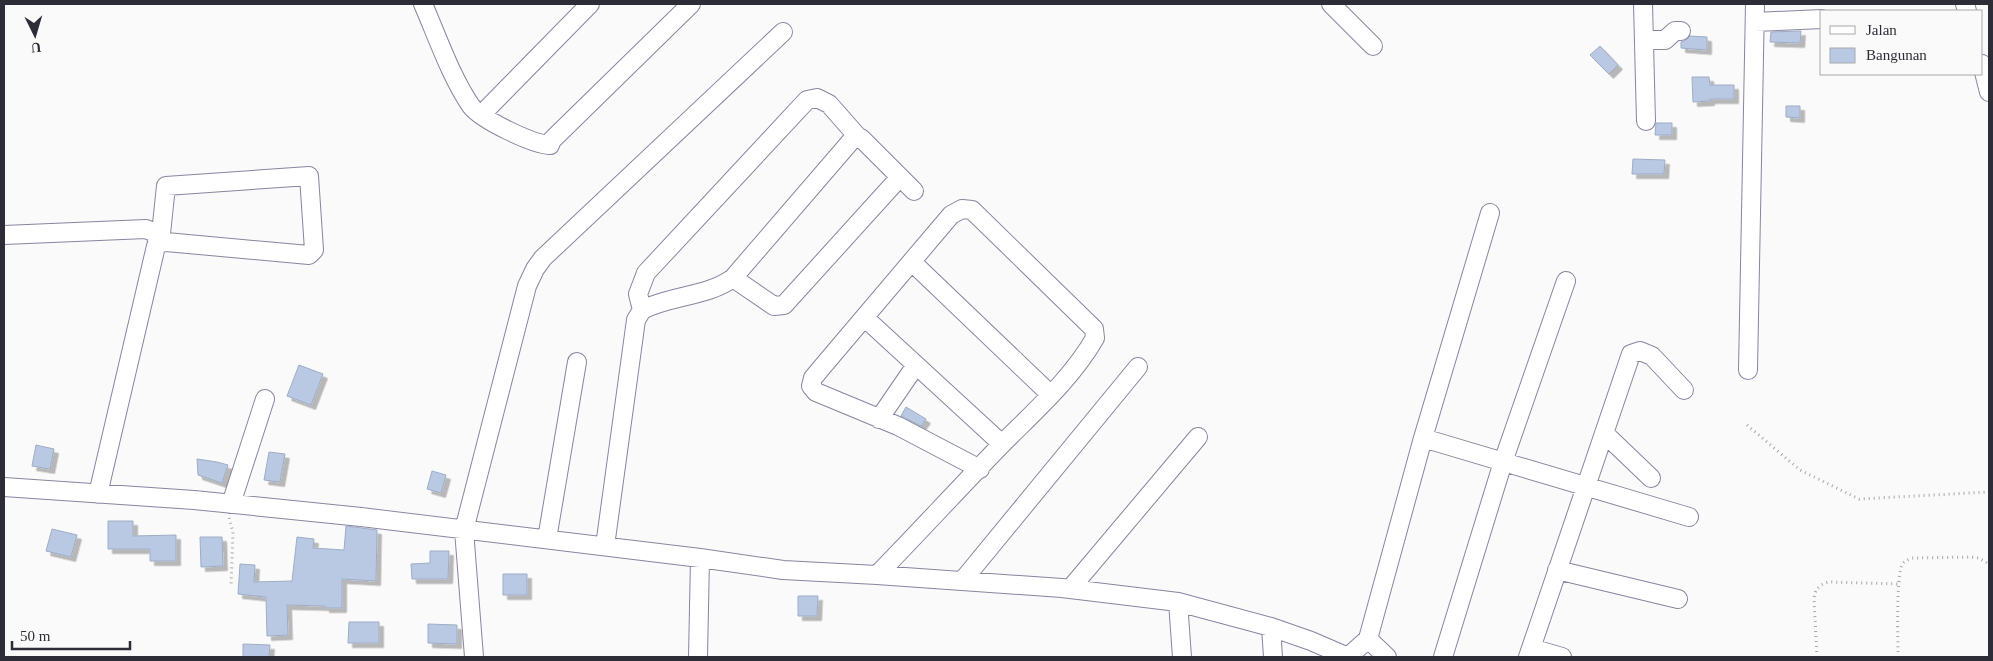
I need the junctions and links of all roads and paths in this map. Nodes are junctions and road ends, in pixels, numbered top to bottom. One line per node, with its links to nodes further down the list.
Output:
1 (424, 4): 15 (street)
2 (590, 4): 15 (street)
3 (691, 4): 15 (street)
4 (1331, 4): 12 (street)
5 (1643, 4): 11 (street)
6 (1755, 4): 8 (street)
7 (1820, 19): 8 (street)
8 (1755, 22): 31 (street)
9 (1681, 31): 11 (street)
10 (783, 32): 50 (street)
11 (1644, 40): 16 (street)
12 (1373, 46)
13 (1983, 68): 14 (street)
14 (1989, 92)
15 (482, 114)
16 (1646, 120)
17 (858, 137): 18 (street); 24 (street); 26 (street)
18 (900, 177): 19 (street); 24 (street)
19 (914, 191)
20 (1490, 213): 39 (street)
21 (4, 235): 22 (street)
22 (160, 243): 22 (street); 47 (street)
23 (913, 263): 27 (street); 33 (street); 33 (street)
24 (733, 278): 26 (street)
25 (1566, 281): 41 (street)
26 (642, 310): 52 (street)
27 (865, 318): 29 (street); 35 (street)
28 (577, 362): 51 (street)
29 (916, 365): 35 (street); 40 (street)
30 (1138, 367): 57 (street)
31 (1748, 370)
32 (1684, 390): 37 (street)
33 (1051, 395): 40 (street)
34 (265, 398): 48 (street)
35 (879, 419): 42 (street)
36 (1747, 424): 46 (path)
37 (1604, 434): 43 (street); 44 (street)
38 (1198, 437): 60 (street)
39 (1423, 438): 41 (street); 64 (street)
40 (1002, 444): 42 (street)
41 (1503, 462): 44 (street); 72 (street)
42 (980, 469): 56 (street)
43 (1651, 478)
44 (1585, 487): 49 (street); 55 (street)
45 (4, 488): 47 (street)
46 (1989, 492)
47 (98, 494): 48 (street)
48 (231, 504): 50 (street); 59 (path)
49 (1689, 517)
50 (464, 530): 51 (street); 66 (street)
51 (547, 539): 52 (street)
52 (605, 546): 53 (street)
53 (700, 558): 56 (street); 67 (street)
54 (1989, 564): 58 (path)
55 (1557, 570): 61 (street); 65 (street)
56 (877, 575): 57 (street)
57 (963, 580): 60 (street)
58 (1900, 584): 74 (path); 75 (path)
59 (231, 586)
60 (1070, 589): 62 (street)
61 (1678, 599)
62 (1178, 602): 63 (street); 68 (street)
63 (1271, 627): 69 (street); 70 (street)
64 (1368, 639): 70 (street); 71 (street)
65 (1530, 653): 73 (street)
66 (474, 657)
67 (698, 657)
68 (1182, 657)
69 (1273, 657)
70 (1349, 657)
71 (1388, 657)
72 (1443, 657)
73 (1562, 657)
74 (1817, 657)
75 (1898, 657)

